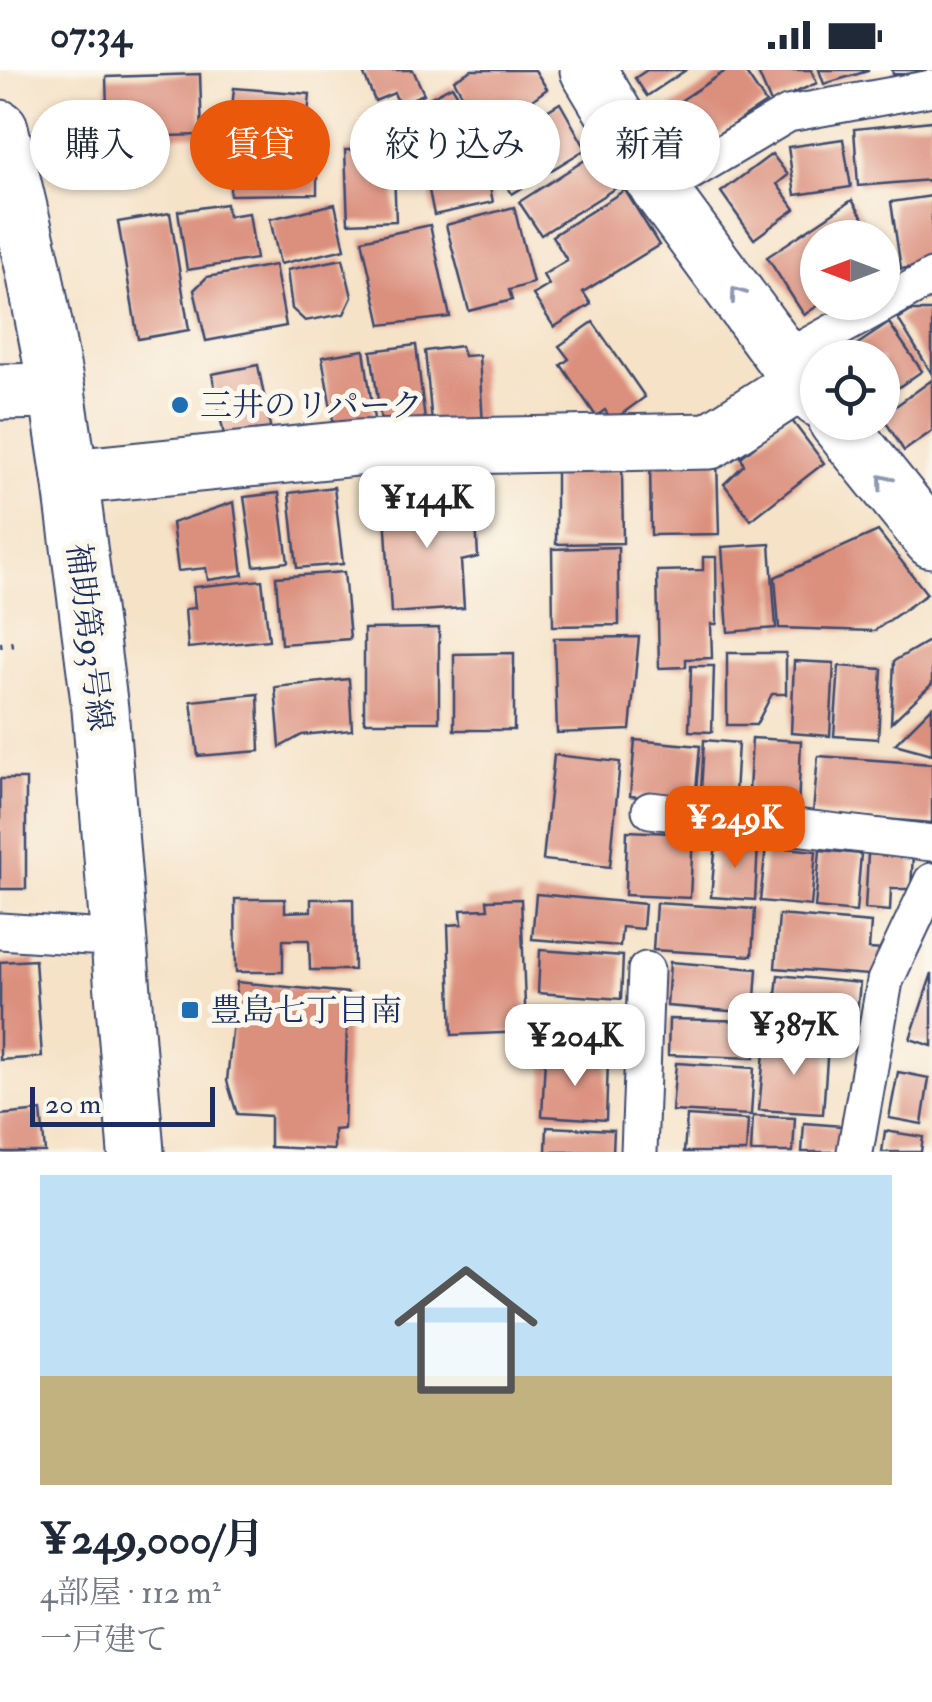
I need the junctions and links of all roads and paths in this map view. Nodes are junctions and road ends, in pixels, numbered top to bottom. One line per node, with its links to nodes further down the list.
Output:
1 (588, 70): 3 (street)
2 (932, 88): 5 (lane)
3 (606, 100)
4 (0, 128): 10 (street, 補助第93号線)
5 (720, 154)
6 (660, 190): 9 (street, one-way to 6)
7 (932, 277): 8 (lane)
8 (864, 340)
9 (800, 377)
10 (57, 390): 11 (street); 14 (street, 補助第93号線)
11 (0, 392)
12 (800, 395): 14 (street)
13 (851, 440): 15 (street, one-way to 13)
14 (70, 476): 22 (street, 補助第93号線)
15 (932, 540)
16 (20, 642): 17 (path)
17 (0, 645)
18 (650, 810): 19 (lane)
19 (932, 843)
20 (932, 881): 26 (lane)
21 (0, 931): 22 (lane)
22 (120, 939): 24 (street, 補助第93号線)
23 (646, 970): 25 (lane)
24 (136, 1152)
25 (640, 1152)
26 (855, 1152)

